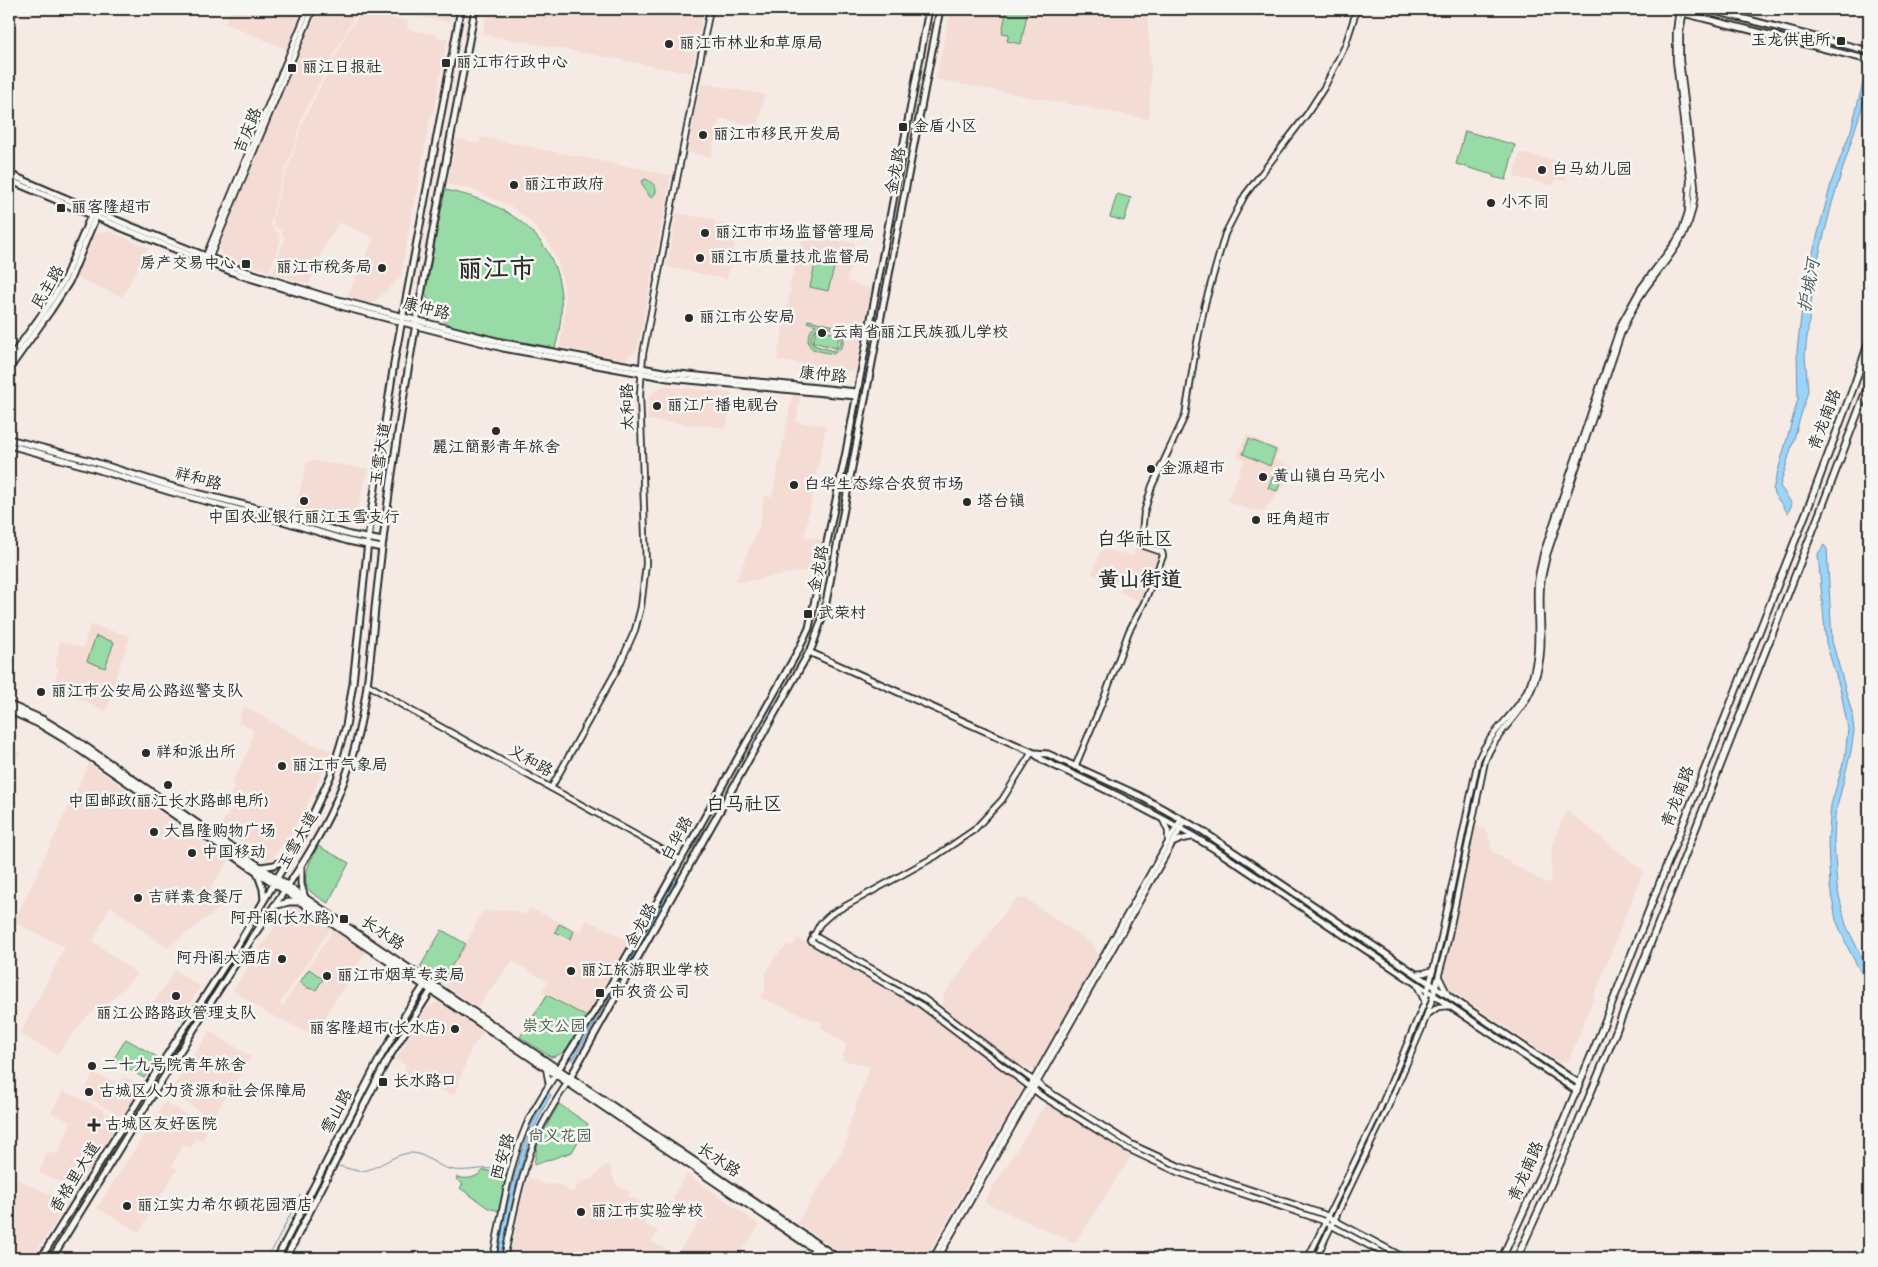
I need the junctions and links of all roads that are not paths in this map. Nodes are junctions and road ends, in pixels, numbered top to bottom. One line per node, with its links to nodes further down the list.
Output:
1 (308, 9): 17 (street, 吉庆路)
2 (313, 9): 17 (street, 吉庆路)
3 (461, 9): 18 (main road, 玉雪大道)
4 (475, 9): 19 (main road, 玉雪大道)
5 (710, 9): 23 (street, 太和路)
6 (929, 9): 25 (main road, 金龙路)
7 (940, 9): 32 (main road, 金龙路)
8 (1357, 9): 37 (street)
9 (1667, 9): 11 (main road)
10 (1707, 9): 12 (main road)
11 (1681, 10): 13 (main road); 54 (street); 56 (street)
12 (1869, 51)
13 (1869, 60)
14 (9, 174): 16 (main road, 康仲路)
15 (9, 180): 16 (main road, 康仲路)
16 (94, 213): 17 (main road, 康仲路); 21 (main road, 民主路); 22 (main road, 民主路)
17 (206, 260): 18 (main road, 康仲路)
18 (402, 320): 19 (main road, 康仲路); 29 (main road, 玉雪大道)
19 (416, 323): 23 (main road, 康仲路); 28 (main road, 玉雪大道)
20 (1869, 341): 72 (main road, 青龙南路)
21 (9, 360)
22 (9, 369)
23 (641, 372): 25 (main road, 康仲路); 38 (street, 太和路)
24 (1869, 384): 97 (main road, 青龙南路)
25 (856, 394): 31 (main road, 金龙路)
26 (9, 439): 29 (main road, 祥和路)
27 (9, 445): 29 (main road, 祥和路)
28 (383, 541): 29 (main road, 祥和路); 30 (main road, 玉雪大道)
29 (367, 542): 30 (main road, 祥和路); 44 (main road, 玉雪大道)
30 (382, 548): 33 (main road, 玉雪大道)
31 (824, 559): 45 (main road, 白华路)
32 (809, 652): 36 (main road); 70 (main road, 金龙路)
33 (367, 684): 38 (street, 义和路); 46 (main road, 玉雪大道)
34 (9, 705): 47 (highway, 长水路)
35 (9, 710): 47 (highway, 长水路)
36 (1032, 752): 37 (main road); 39 (main road); 53 (street)
37 (1075, 766): 40 (main road)
38 (551, 788): 45 (street, 义和路)
39 (1159, 815): 41 (main road); 43 (street)
40 (1183, 820): 41 (street); 55 (main road)
41 (1179, 827): 42 (main road); 43 (street)
42 (1197, 837): 43 (street); 59 (main road)
43 (1170, 843): 71 (street)
44 (289, 858): 47 (main road); 48 (main road, 玉雪大道)
45 (681, 860): 69 (main road, 白华路)
46 (301, 866): 49 (main road, 玉雪大道); 50 (main road)
47 (258, 868): 48 (highway, 长水路); 51 (main road)
48 (276, 880): 49 (highway, 长水路); 51 (main road, 香格里大道)
49 (286, 888): 50 (highway, 长水路); 52 (main road, 香格里大道)
50 (304, 900): 52 (main road); 57 (highway, 长水路)
51 (264, 901): 82 (main road, 香格里大道)
52 (274, 906): 83 (main road, 香格里大道)
53 (814, 935): 71 (street); 74 (street)
54 (1434, 970): 55 (street); 58 (street)
55 (1416, 974): 58 (main road)
56 (1439, 977): 61 (street); 64 (street)
57 (426, 983): 60 (highway, 长水路); 84 (main road, 雪山路)
58 (1430, 983): 61 (main road); 62 (street)
59 (1416, 984): 62 (main road); 65 (street)
60 (433, 987): 68 (highway, 长水路); 69 (highway, 长水路); 85 (main road, 雪山路)
61 (1436, 987): 63 (street); 64 (main road)
62 (1428, 991): 63 (main road); 65 (street)
63 (1434, 995): 66 (main road); 67 (street)
64 (1449, 996): 72 (main road)
65 (1424, 1001): 78 (street)
66 (1450, 1006): 67 (street); 76 (main road)
67 (1426, 1016): 79 (street)
68 (545, 1066): 69 (highway, 长水路); 73 (street)
69 (557, 1072): 70 (highway, 长水路); 73 (street, 西安路)
70 (569, 1080): 75 (highway, 长水路); 77 (street, 西安路); 89 (highway, 长水路)
71 (1035, 1082): 74 (street); 78 (street)
72 (1580, 1084): 76 (main road, 青龙南路)
73 (549, 1085): 86 (street, 西安路)
74 (1032, 1088): 80 (street); 90 (street); 91 (street)
75 (578, 1089): 77 (street); 88 (highway, 长水路)
76 (1577, 1091): 96 (main road, 青龙南路)
77 (561, 1093): 87 (street, 西安路)
78 (1329, 1217): 79 (street); 80 (street)
79 (1335, 1220): 81 (street); 95 (street)
80 (1326, 1222): 81 (street); 92 (street)
81 (1332, 1225): 93 (street); 94 (street)
82 (42, 1258)
83 (52, 1258)
84 (277, 1258)
85 (286, 1258)
86 (493, 1258)
87 (504, 1258)
88 (828, 1258)
89 (837, 1258)
90 (933, 1258)
91 (938, 1258)
92 (1308, 1258)
93 (1316, 1258)
94 (1392, 1258)
95 (1405, 1258)
96 (1502, 1258)
97 (1517, 1258)

